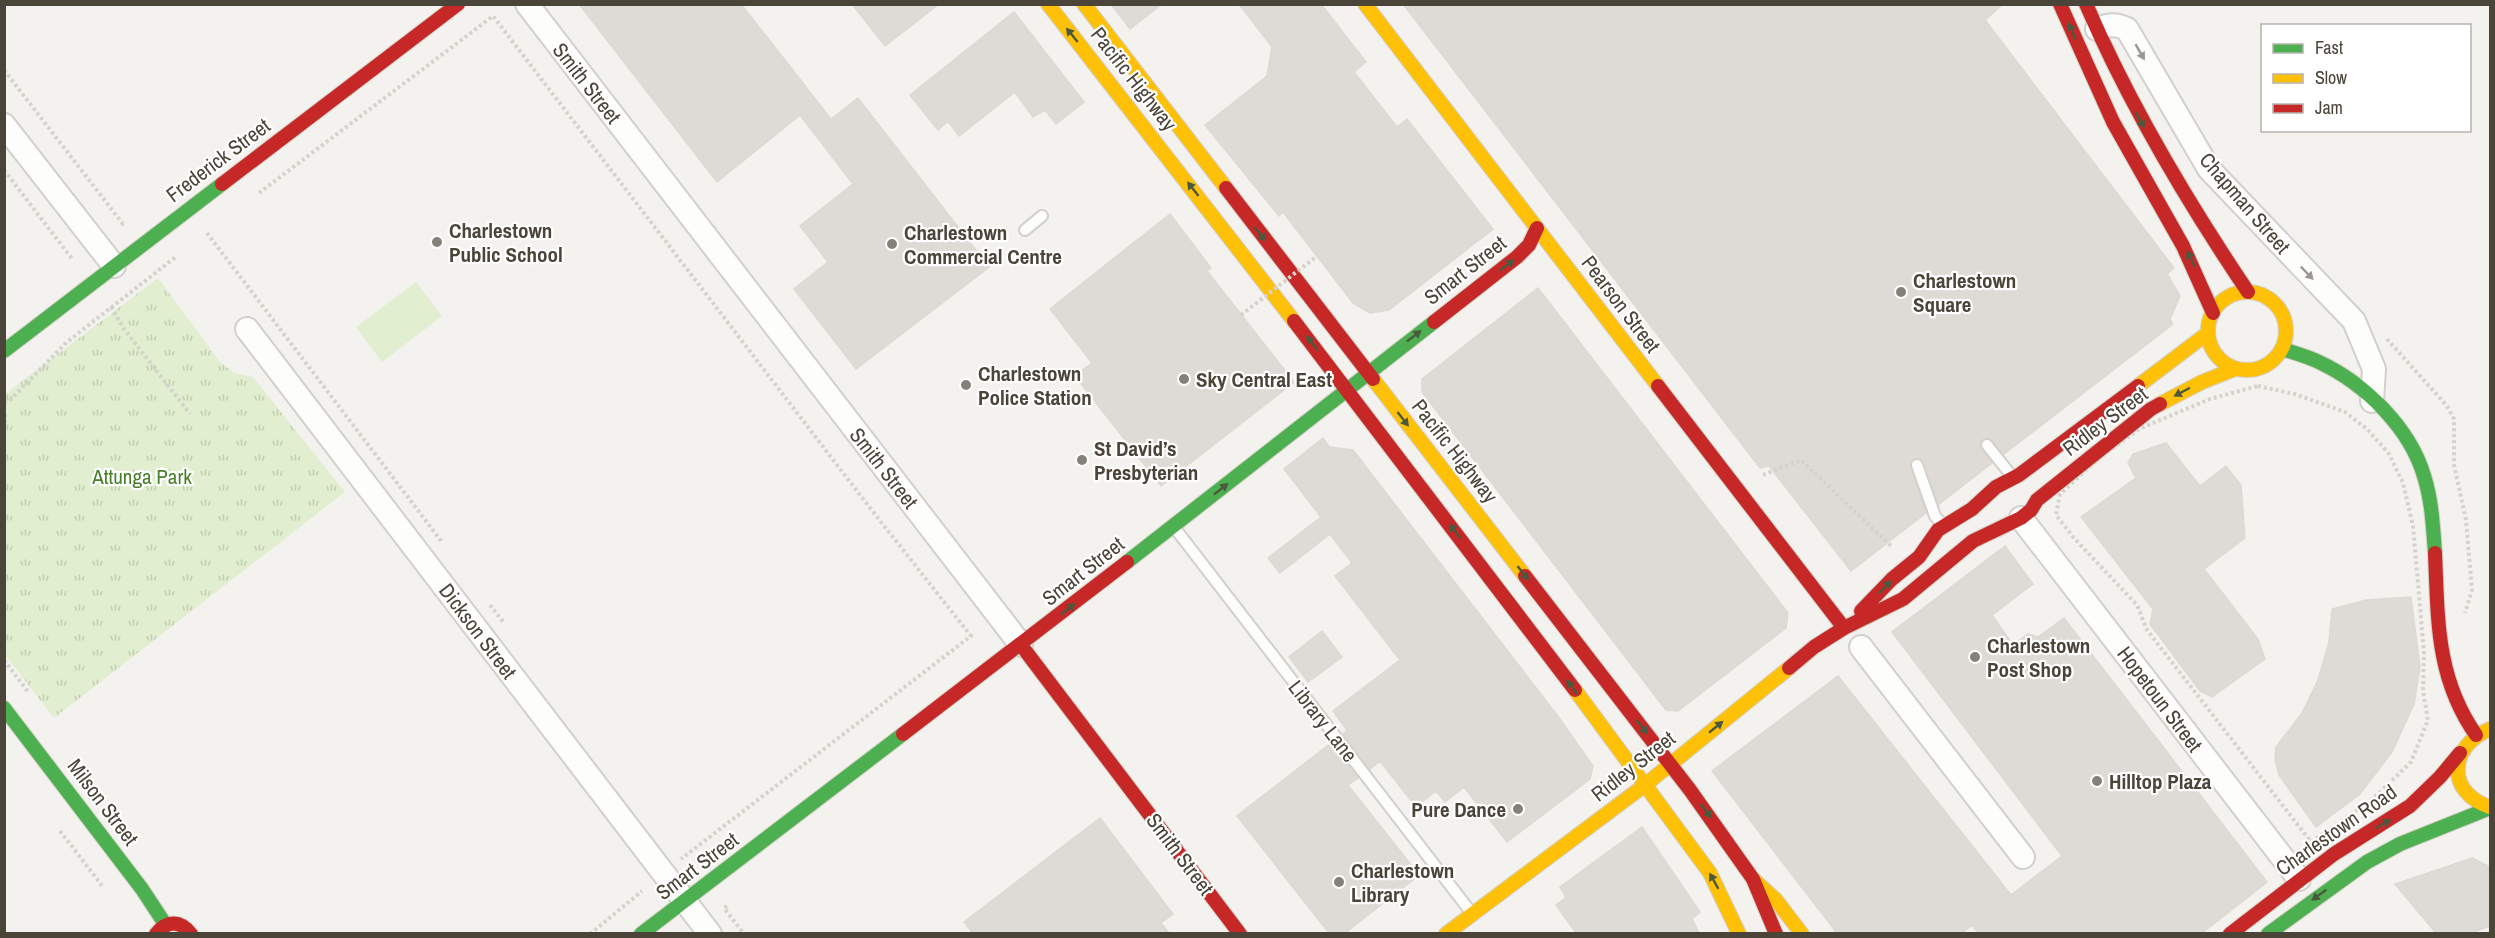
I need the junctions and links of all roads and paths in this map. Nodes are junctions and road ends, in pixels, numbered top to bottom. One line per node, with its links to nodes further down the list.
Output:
1 (458, 4): 23 (main road, Frederick Street)
2 (527, 4): 54 (street, Smith Street)
3 (1048, 4): 34 (main road, Pacific Highway, one-way to 3)
4 (1084, 4): 33 (main road, Pacific Highway, one-way to 33)
5 (1365, 4): 16 (main road, Pearson Street)
6 (2060, 4): 26 (main road, one-way to 6)
7 (2086, 4): 8 (main road, Chapman Street)
8 (2097, 29): 24 (main road, Chapman Street, one-way to 24); 35 (street, Chapman Street, one-way to 35)
9 (4, 70): 14 (path)
10 (4, 125): 23 (street)
11 (4, 170): 22 (path)
12 (253, 198): 67 (path)
13 (1042, 216): 17 (lane)
14 (132, 217)
15 (216, 226): 18 (path)
16 (1537, 228): 33 (main road, Smart Street, one-way to 16); 53 (main road, Pearson Street)
17 (1025, 230)
18 (207, 233): 19 (path); 48 (path)
19 (198, 240)
20 (181, 253): 25 (path)
21 (1317, 256): 27 (path, bridge)
22 (73, 260)
23 (114, 266): 31 (main road, Frederick Street)
24 (2248, 292): 26 (main road); 30 (main road)
25 (111, 307): 36 (path); 37 (path)
26 (2213, 313): 29 (main road)
27 (1241, 315)
28 (247, 329): 71 (street, Dickson Street)
29 (2208, 333): 32 (main road); 43 (main road, Ridley Street)
30 (2282, 349): 32 (main road); 35 (main road)
31 (4, 351)
32 (2235, 369): 44 (main road, Ridley Street, one-way to 44)
33 (1368, 373): 34 (main road, Smart Street); 62 (main road, Pacific Highway, one-way to 62)
34 (1347, 389): 46 (main road, Smart Street, one-way to 34); 63 (main road, Pacific Highway, one-way to 34)
35 (2372, 401): 59 (main road)
36 (4, 403)
37 (190, 414)
38 (4, 415): 39 (path)
39 (4, 421)
40 (1987, 445): 43 (lane)
41 (1917, 465): 47 (lane)
42 (1763, 475): 49 (path)
43 (2016, 476): 44 (main road); 47 (main road, Ridley Street)
44 (2037, 500): 45 (main road, Ridley Street)
45 (2021, 518): 50 (main road, Ridley Street); 69 (street, Hopetoun Street)
46 (1173, 527): 54 (main road, Smart Street, one-way to 46); 73 (lane, Library Lane)
47 (1941, 528): 50 (main road); 53 (main road, Ridley Street, one-way to 47)
48 (446, 547)
49 (1894, 549)
50 (1957, 555): 53 (main road, Ridley Street)
51 (489, 604): 52 (path)
52 (504, 623)
53 (1844, 628): 56 (lane); 62 (main road, Ridley Street, one-way to 53)
54 (1022, 645): 71 (main road, Smart Street); 80 (main road, Smith Street)
55 (1861, 647): 66 (street)
56 (1828, 651)
57 (4, 708): 74 (main road, Milson Street)
58 (2490, 729): 59 (main road)
59 (2476, 735): 60 (main road, Charlestown Road)
60 (2460, 753): 64 (main road); 69 (main road, Charlestown Road, one-way to 60)
61 (1704, 754): 62 (lane)
62 (1671, 764): 63 (main road, Ridley Street); 68 (main road, Pacific Highway, one-way to 68)
63 (1645, 784): 73 (main road, Ridley Street); 82 (main road, Pacific Highway, one-way to 63)
64 (2490, 807): 86 (main road, Charlestown Road, one-way to 86)
65 (2311, 842): 65 (path)
66 (2023, 857)
67 (681, 859)
68 (1753, 879): 83 (main road, Pacific Highway); 84 (main road)
69 (2299, 879): 85 (main road, Charlestown Road)
70 (642, 891): 76 (path)
71 (685, 901): 77 (main road, Smart Street); 78 (street, Dickson Street)
72 (724, 908): 79 (path)
73 (1472, 914): 81 (main road, Ridley Street)
74 (161, 929): 75 (main road, Milson Street)
75 (191, 933)
76 (590, 933)
77 (641, 933)
78 (710, 933)
79 (744, 933)
80 (1240, 933)
81 (1446, 933)
82 (1739, 933)
83 (1776, 933)
84 (1802, 933)
85 (2230, 933)
86 (2268, 933)

